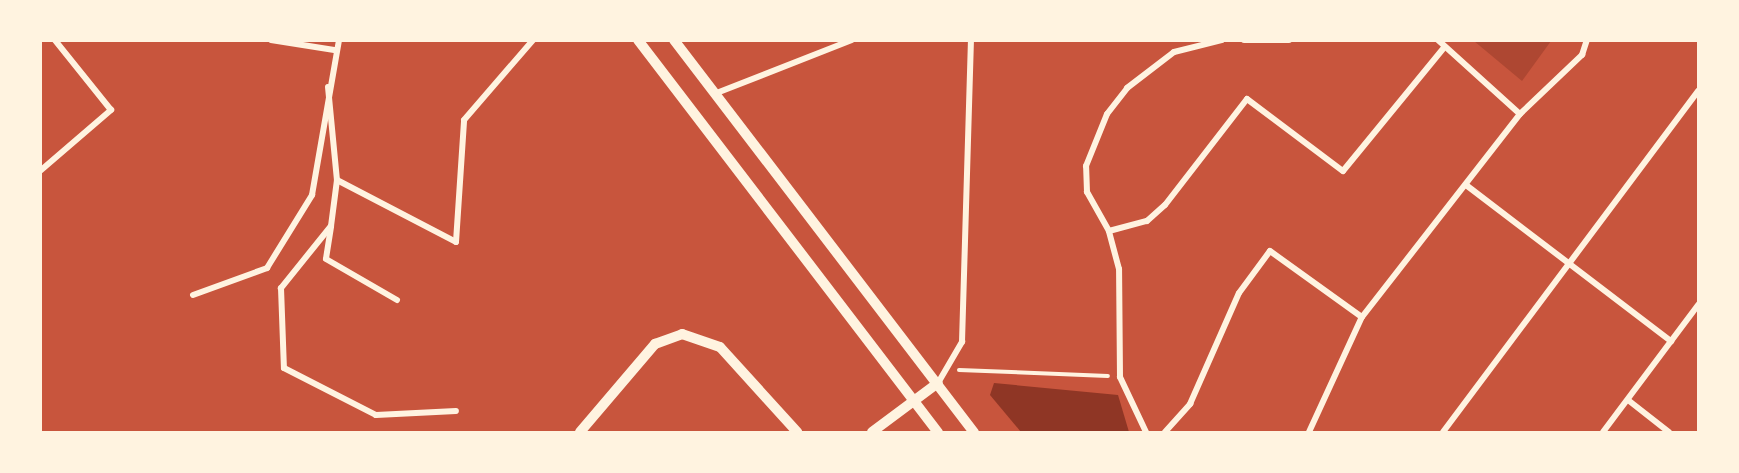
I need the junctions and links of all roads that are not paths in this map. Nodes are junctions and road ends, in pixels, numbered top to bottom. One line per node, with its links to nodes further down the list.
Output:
1 (55, 40): 20 (street)
2 (271, 40): 15 (street)
3 (339, 40): 15 (street)
4 (533, 40): 21 (street)
5 (638, 40): 33 (street)
6 (674, 40): 18 (street)
7 (852, 40): 18 (street)
8 (971, 40): 31 (street)
9 (1222, 40): 24 (street)
10 (1244, 40): 11 (street)
11 (1289, 40)
12 (1438, 40): 14 (street)
13 (1587, 40): 19 (street)
14 (1443, 49): 19 (street); 24 (street)
15 (334, 50): 16 (street)
16 (328, 87): 21 (street); 26 (street)
17 (1698, 91): 25 (street)
18 (713, 94): 31 (street)
19 (1520, 114): 22 (street)
20 (40, 171)
21 (337, 180): 23 (street)
22 (1466, 186): 25 (street); 29 (street)
23 (331, 226): 27 (street); 34 (street)
24 (1109, 231): 40 (street)
25 (1566, 266): 30 (street); 43 (street)
26 (193, 295)
27 (396, 300)
28 (1698, 304): 30 (street)
29 (1362, 316): 41 (street); 42 (street)
30 (1671, 341): 32 (street)
31 (938, 383): 33 (street); 39 (street)
32 (1628, 400): 44 (street); 45 (street)
33 (915, 402): 37 (street); 38 (street)
34 (456, 411)
35 (580, 432): 36 (street)
36 (797, 432)
37 (872, 432)
38 (938, 432)
39 (974, 432)
40 (1146, 432)
41 (1166, 432)
42 (1309, 432)
43 (1443, 432)
44 (1604, 432)
45 (1669, 432)

